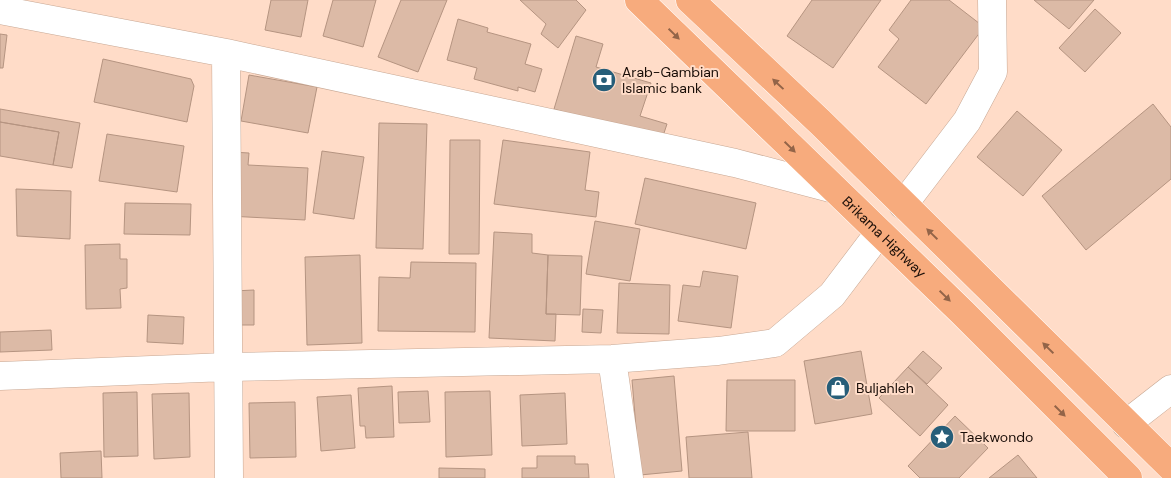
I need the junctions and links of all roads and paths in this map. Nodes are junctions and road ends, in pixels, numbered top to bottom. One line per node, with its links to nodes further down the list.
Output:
1 (639, 0): 6 (highway, Brikama Highway, one-way to 6)
2 (690, 0): 7 (highway, one-way to 2)
3 (992, 0): 7 (street)
4 (0, 10): 5 (street)
5 (226, 53): 6 (street); 10 (street)
6 (834, 189): 8 (highway, Brikama Highway)
7 (903, 205): 13 (highway, one-way to 7)
8 (879, 232): 9 (street); 17 (highway, Brikama Highway, one-way to 17)
9 (612, 359): 10 (street); 16 (street)
10 (227, 367): 11 (street); 15 (street)
11 (0, 376)
12 (1171, 389): 13 (street)
13 (1126, 424): 14 (highway)
14 (1171, 467)
15 (229, 478)
16 (629, 478)
17 (1128, 478)

